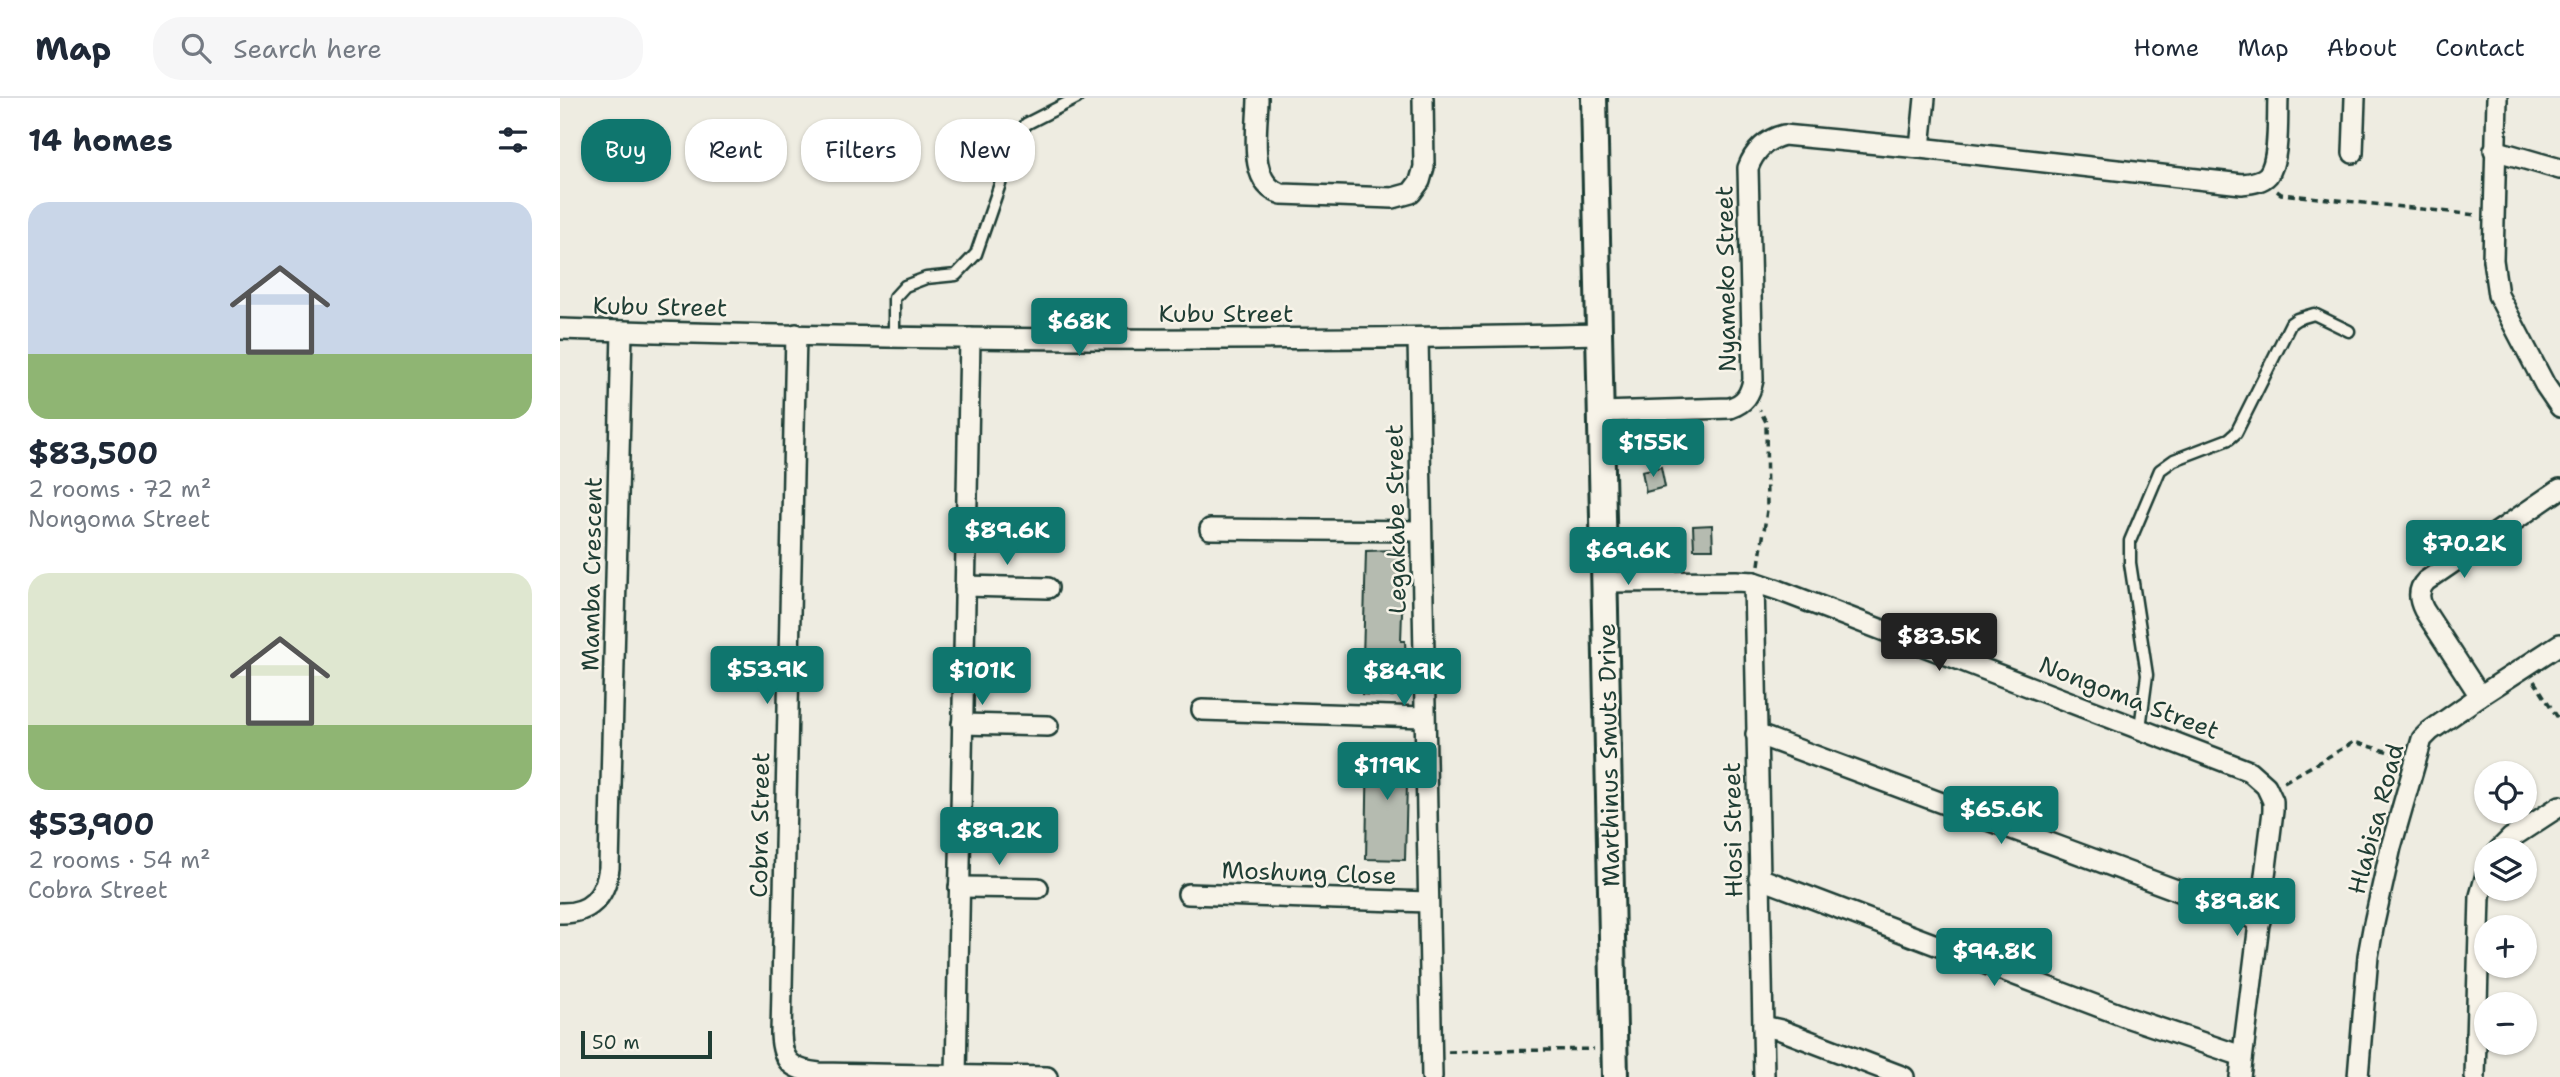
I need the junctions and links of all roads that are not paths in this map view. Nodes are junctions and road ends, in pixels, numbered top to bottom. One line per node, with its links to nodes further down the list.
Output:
1 (1077, 98): 18 (lane)
2 (1258, 98): 3 (street)
3 (1423, 98)
4 (1594, 98): 17 (street, Marthinus Smuts Drive)
5 (1925, 98): 9 (street)
6 (2278, 98): 9 (street, Nyameko Street)
7 (2355, 98): 11 (street)
8 (2497, 98): 10 (street)
9 (1920, 148): 22 (street, Nyameko Street)
10 (2494, 150): 12 (street); 21 (street)
11 (2353, 153)
12 (2560, 169)
13 (560, 329): 14 (street, Kubu Street)
14 (622, 331): 16 (street, Kubu Street); 46 (street, Mamba Crescent)
15 (2349, 331): 36 (lane)
16 (796, 334): 18 (street, Kubu Street); 50 (street, Cobra Street)
17 (1599, 334): 20 (street, Kubu Street); 22 (street, Marthinus Smuts Drive)
18 (894, 336): 19 (street, Kubu Street)
19 (970, 338): 20 (street, Kubu Street); 28 (street)
20 (1418, 338): 25 (street, Legakabe Street)
21 (2560, 407)
22 (1601, 412): 26 (street, Marthinus Smuts Drive)
23 (2560, 489): 31 (street)
24 (1210, 529): 25 (street)
25 (1420, 531): 33 (street, Legakabe Street)
26 (1605, 582): 27 (street, Nongoma Street); 54 (street, Marthinus Smuts Drive)
27 (1755, 583): 36 (street, Nongoma Street); 37 (street, Hlosi Street)
28 (965, 586): 29 (street); 34 (street)
29 (1048, 588)
30 (2560, 644): 31 (street, Hlabisa Road)
31 (2480, 696): 58 (street, Hlabisa Road)
32 (1202, 710): 33 (street)
33 (1424, 717): 45 (street, Legakabe Street)
34 (962, 724): 35 (street); 41 (street)
35 (1048, 726)
36 (2140, 728): 47 (street, Nongoma Street)
37 (1756, 734): 40 (street, Hlosi Street); 47 (street)
38 (2560, 806): 39 (street)
39 (2511, 838)
40 (1759, 878): 48 (street, Hlosi Street); 49 (street)
41 (958, 887): 42 (street); 51 (street)
42 (1038, 888)
43 (1188, 894): 45 (street, Moshung Close)
44 (2480, 901): 59 (street)
45 (1429, 902): 53 (street, Legakabe Street)
46 (560, 913)
47 (2260, 921): 49 (street)
48 (1763, 1026): 55 (street, Hlosi Street); 56 (street)
49 (2242, 1056): 57 (street)
50 (829, 1075): 51 (street)
51 (956, 1076): 52 (street)
52 (1047, 1077)
53 (1432, 1077)
54 (1615, 1077)
55 (1764, 1077)
56 (1904, 1077)
57 (2240, 1077)
58 (2358, 1077)
59 (2475, 1077)

